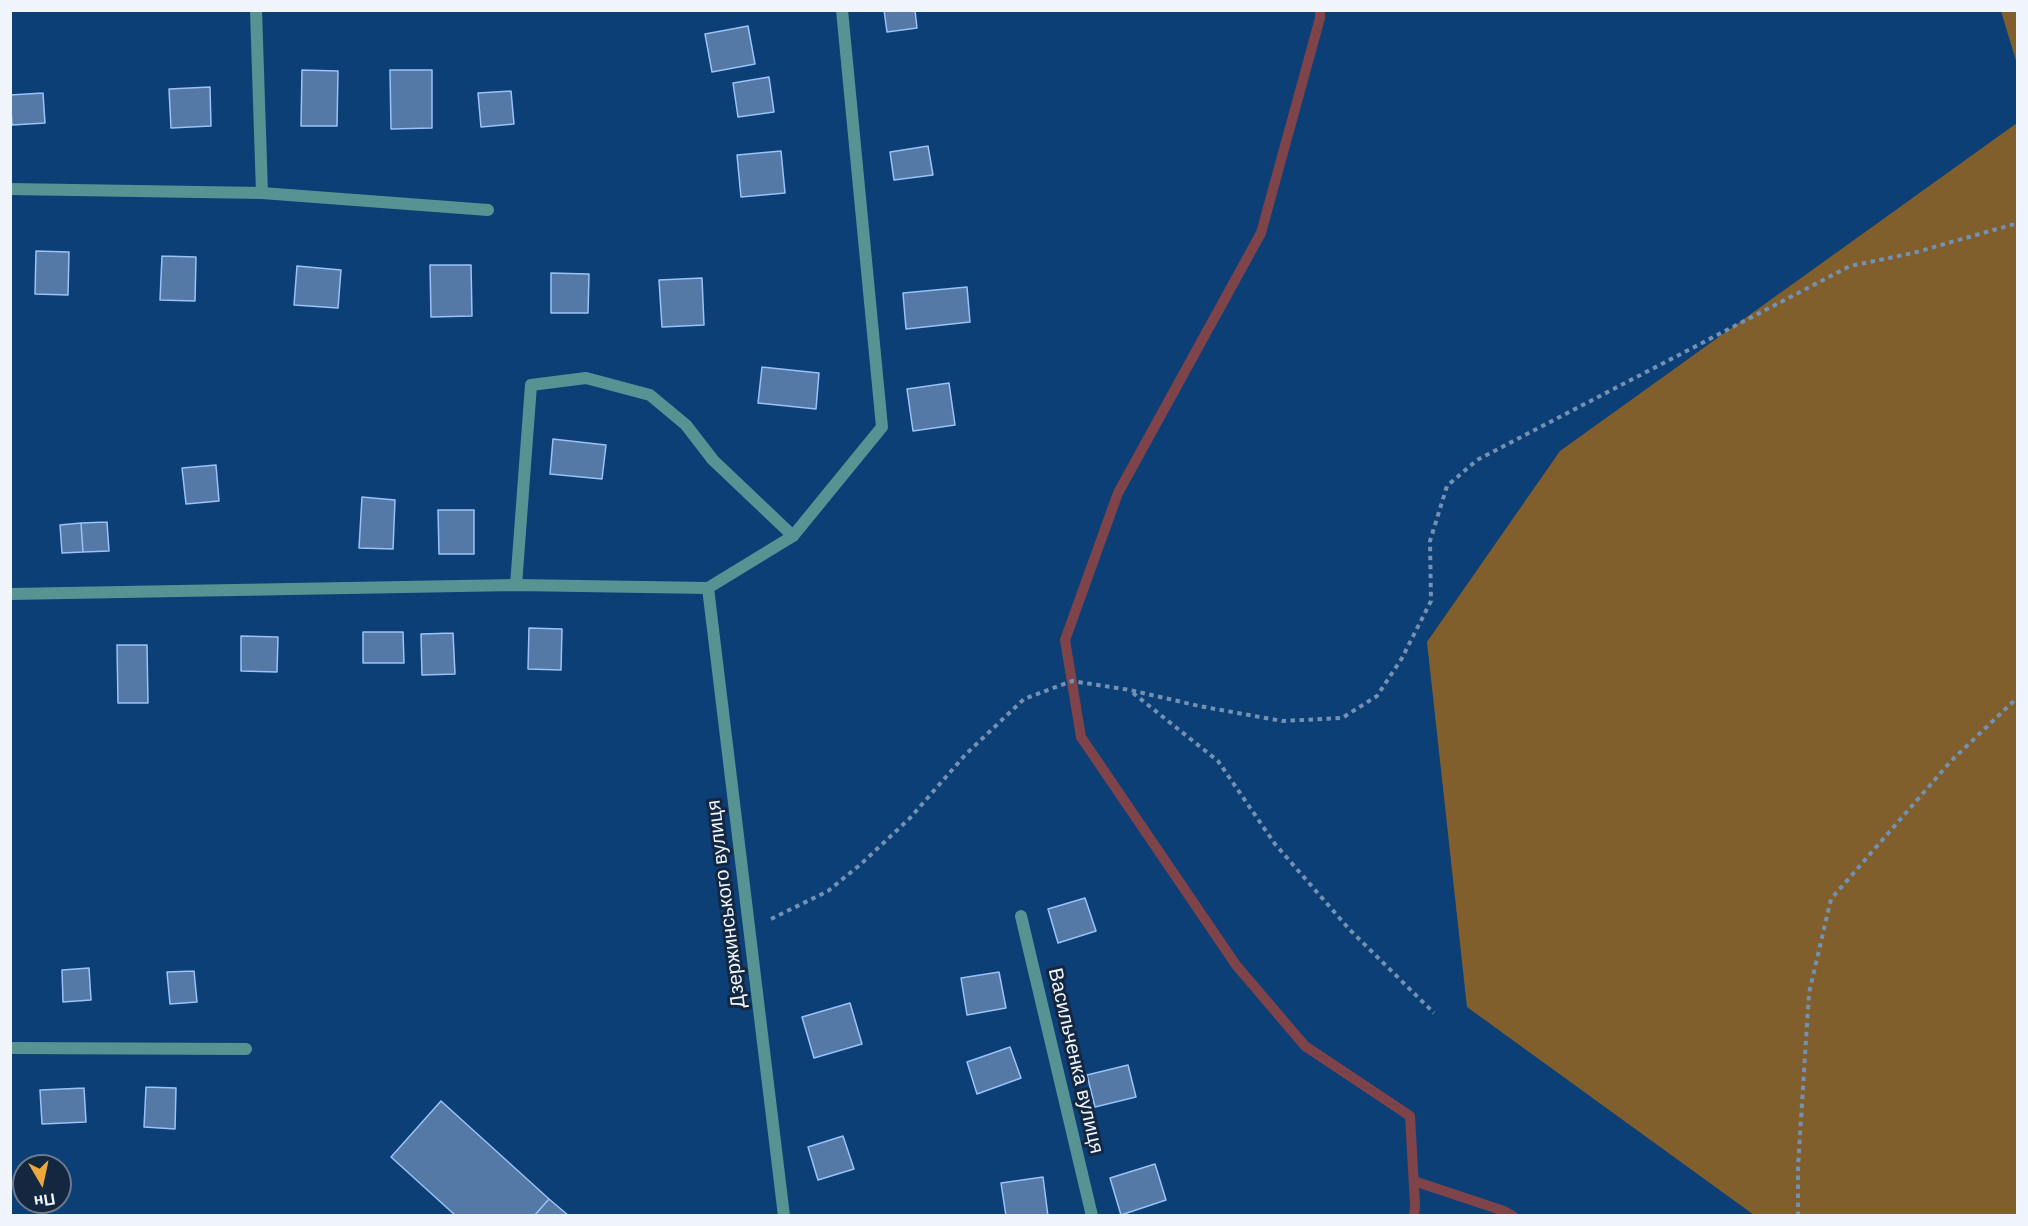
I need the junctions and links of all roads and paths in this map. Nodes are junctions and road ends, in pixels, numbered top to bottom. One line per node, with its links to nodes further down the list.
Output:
1 (256, 10): 4 (street)
2 (842, 10): 7 (street)
3 (10, 189): 4 (street)
4 (262, 194): 5 (street)
5 (488, 210)
6 (2018, 223): 11 (path)
7 (793, 536): 8 (street); 9 (street)
8 (516, 585): 9 (street); 10 (street)
9 (708, 588): 14 (street, Дзержинського вулиця)
10 (10, 594)
11 (1130, 690): 14 (path); 15 (path)
12 (2018, 697): 20 (path)
13 (1021, 916): 19 (street, Васильченка вулиця)
14 (749, 930): 18 (street, Дзержинського вулиця)
15 (1434, 1013)
16 (10, 1048): 17 (street)
17 (246, 1049)
18 (784, 1215)
19 (1092, 1215)
20 (1798, 1215)

